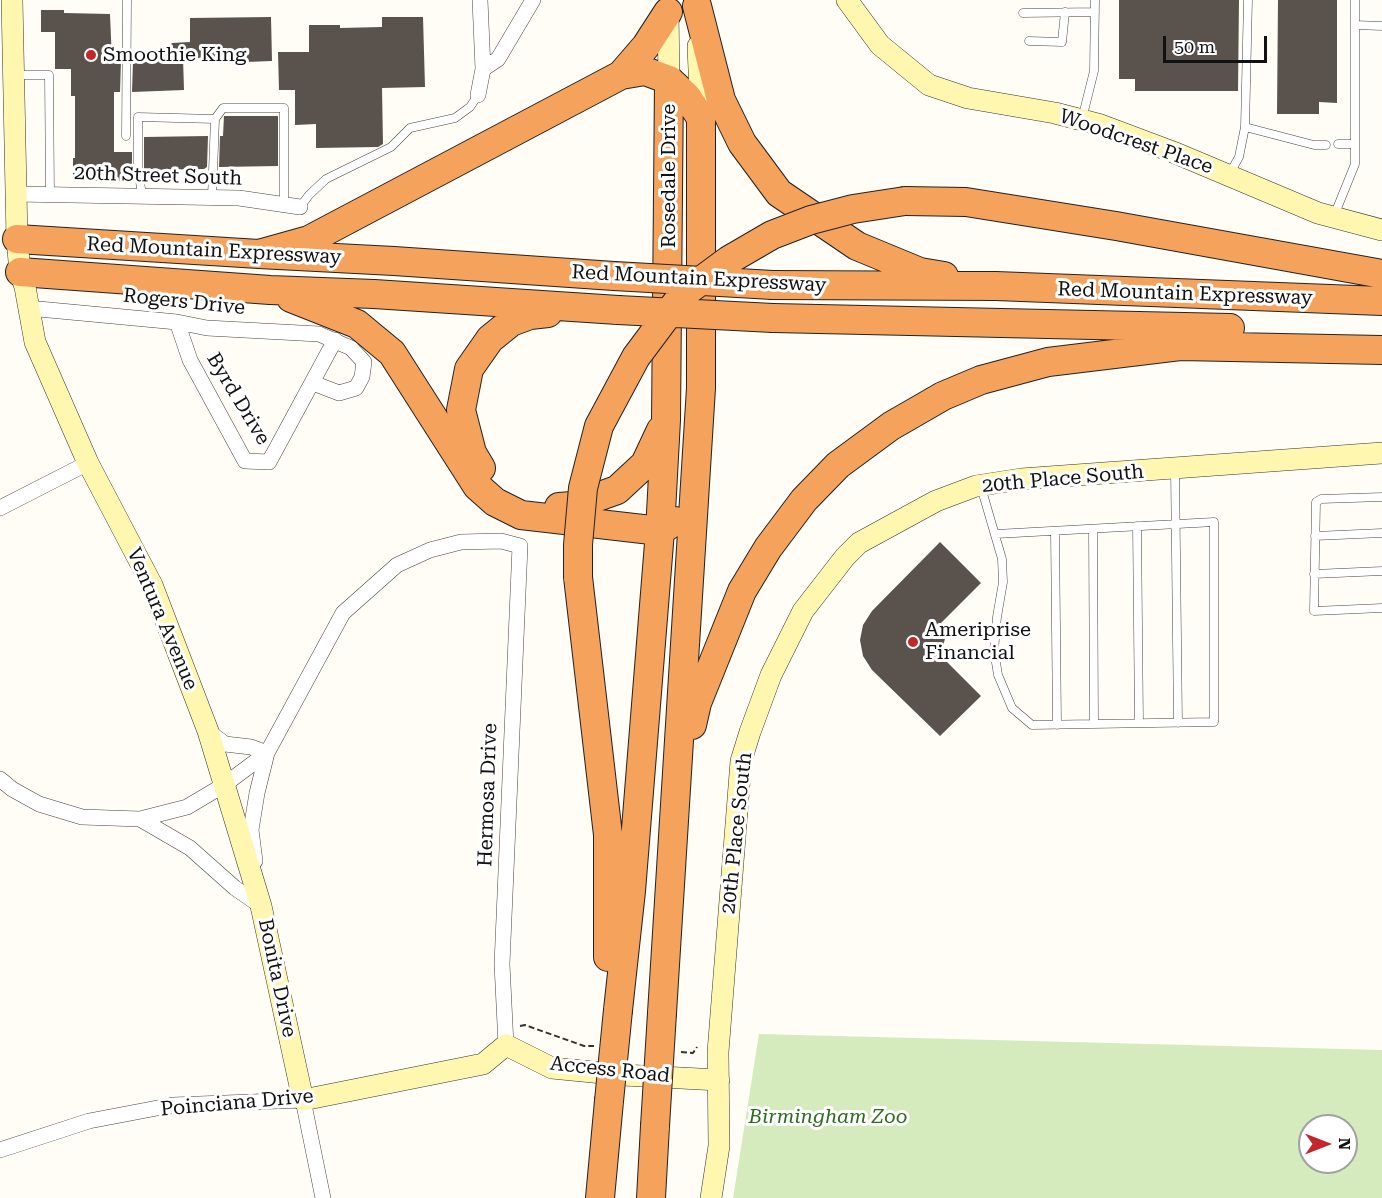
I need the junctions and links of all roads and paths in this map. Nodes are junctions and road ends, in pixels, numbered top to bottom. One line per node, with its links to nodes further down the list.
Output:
1 (12, 0): 18 (street, Ventura Avenue)
2 (127, 0): 26 (lane)
3 (480, 0): 17 (street)
4 (533, 0): 17 (street)
5 (849, 0): 24 (street, Woodcrest Place)
6 (1095, 0): 12 (lane)
7 (1248, 0): 25 (lane)
8 (1355, 0): 14 (lane)
9 (697, 3): 22 (street, Rosedale Drive); 42 (highway)
10 (668, 6): 19 (highway); 20 (street, Rosedale Drive)
11 (1065, 12): 12 (lane); 13 (lane); 16 (lane)
12 (1095, 12): 24 (lane)
13 (1023, 13)
14 (1355, 25): 15 (lane); 28 (lane)
15 (1382, 26)
16 (1029, 41)
17 (483, 69): 21 (street)
18 (13, 75): 31 (street, Ventura Avenue); 32 (lane)
19 (621, 75): 20 (highway); 39 (highway)
20 (669, 80): 22 (highway); 52 (highway, Rosedale Drive)
21 (478, 95): 35 (lane)
22 (701, 118): 57 (highway, Rosedale Drive)
23 (215, 119): 33 (lane); 34 (lane); 35 (lane)
24 (1082, 120): 30 (street, Woodcrest Place)
25 (1245, 127): 29 (lane); 30 (lane)
26 (126, 136)
27 (1338, 144): 28 (lane)
28 (1355, 144): 36 (lane)
29 (1326, 145)
30 (1229, 176): 36 (street, Woodcrest Place)
31 (15, 194): 32 (street, 20th Street South); 38 (street, Ventura Avenue)
32 (50, 195): 33 (street, 20th Street South)
33 (142, 196): 34 (street, 20th Street South)
34 (212, 198): 35 (street, 20th Street South)
35 (292, 206)
36 (1333, 218): 37 (street, Woodcrest Place)
37 (1382, 230)
38 (17, 239): 39 (highway, Red Mountain Expressway); 40 (street, Ventura Avenue)
39 (260, 254): 42 (highway, Red Mountain Expressway, bridge)
40 (20, 272): 43 (highway, Red Mountain Expressway); 45 (street, Ventura Avenue)
41 (1382, 274): 82 (highway, bridge)
42 (996, 286): 44 (highway, Red Mountain Expressway)
43 (270, 290): 46 (highway, Red Mountain Expressway); 63 (highway)
44 (1382, 301)
45 (28, 308): 47 (street, Rogers Drive); 54 (street, Ventura Avenue)
46 (607, 309): 48 (highway, Red Mountain Expressway, bridge); 52 (highway)
47 (177, 322): 49 (street, Rogers Drive); 51 (street, Byrd Drive)
48 (1382, 333)
49 (335, 340): 51 (street, Byrd Drive); 51 (street)
50 (1382, 350): 79 (highway)
51 (313, 384)
52 (666, 420): 63 (highway, Rosedale Drive)
53 (1382, 453): 55 (street, 20th Place South)
54 (88, 463): 59 (street); 75 (street, Ventura Avenue)
55 (1175, 469): 56 (street, 20th Place South); 60 (lane)
56 (980, 486): 66 (lane); 85 (street, 20th Place South)
57 (695, 495): 63 (highway); 79 (highway, Rosedale Drive)
58 (1382, 496): 67 (lane)
59 (0, 508)
60 (1176, 524): 61 (lane); 72 (lane); 72 (lane)
61 (1137, 526): 62 (lane); 71 (lane)
62 (1094, 529): 64 (lane); 74 (lane)
63 (660, 531): 82 (highway, Rosedale Drive)
64 (1055, 531): 66 (lane); 73 (lane)
65 (1382, 533): 67 (lane)
66 (996, 534): 73 (lane)
67 (1314, 536): 69 (lane)
68 (1382, 571): 69 (lane)
69 (1314, 574): 70 (lane)
70 (1382, 608)
71 (1139, 723): 72 (lane); 74 (lane)
72 (1178, 723)
73 (1057, 724): 74 (lane)
74 (1094, 724)
75 (208, 731): 76 (street); 78 (street, Ventura Avenue)
76 (267, 753): 78 (street, Bonita Drive); 81 (street); 83 (street, Hermosa Drive)
77 (0, 779): 80 (street, Bonita Drive)
78 (224, 785): 80 (street, Bonita Drive); 81 (street, Ventura Avenue)
79 (677, 786): 92 (highway, bridge)
80 (140, 819): 81 (street, Bonita Drive)
81 (261, 906): 86 (street, Bonita Drive)
82 (614, 1010): 88 (highway, bridge)
83 (505, 1036): 84 (path); 85 (street, Access Road); 86 (street, Poinciana Drive)
84 (584, 1046)
85 (719, 1080): 93 (street, 20th Place South)
86 (303, 1100): 87 (street, Poinciana Drive); 89 (street, Bonita Drive)
87 (0, 1150)
88 (602, 1166): 90 (highway); 91 (highway)
89 (323, 1198)
90 (594, 1198)
91 (600, 1198)
92 (651, 1198)
93 (711, 1198)

